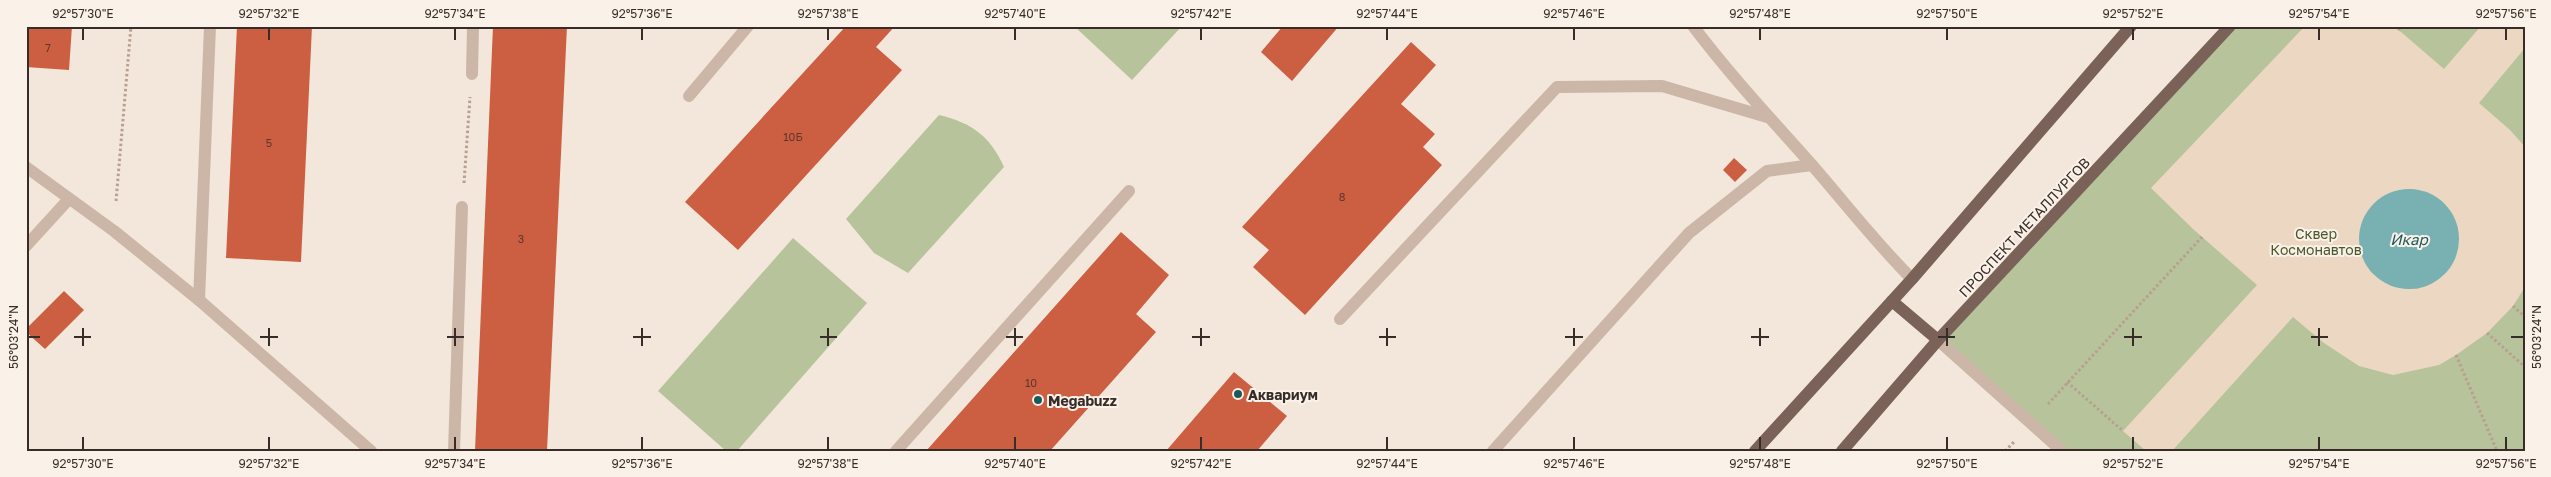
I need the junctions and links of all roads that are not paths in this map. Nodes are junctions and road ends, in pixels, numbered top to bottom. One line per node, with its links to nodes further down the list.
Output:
1 (210, 26): 17 (street)
2 (473, 26): 7 (street)
3 (748, 26): 8 (street)
4 (1693, 26): 9 (street)
5 (2131, 26): 16 (main road)
6 (2230, 26): 20 (main road, ПРОСПЕКТ МЕТАЛЛУРГОВ)
7 (472, 74)
8 (688, 96)
9 (1767, 117): 10 (street); 19 (street)
10 (1812, 165): 16 (street); 24 (street)
11 (26, 167): 13 (street)
12 (1129, 191): 23 (street)
13 (68, 200): 15 (street); 17 (street)
14 (462, 207): 22 (street)
15 (26, 246)
16 (1912, 279): 18 (main road)
17 (199, 300): 21 (street)
18 (1892, 301): 20 (main road); 25 (main road)
19 (1340, 319)
20 (1938, 340): 26 (main road, ПРОСПЕКТ МЕТАЛЛУРГОВ); 27 (street)
21 (371, 451)
22 (454, 451)
23 (896, 451)
24 (1492, 451)
25 (1755, 451)
26 (1842, 451)
27 (2062, 451)

